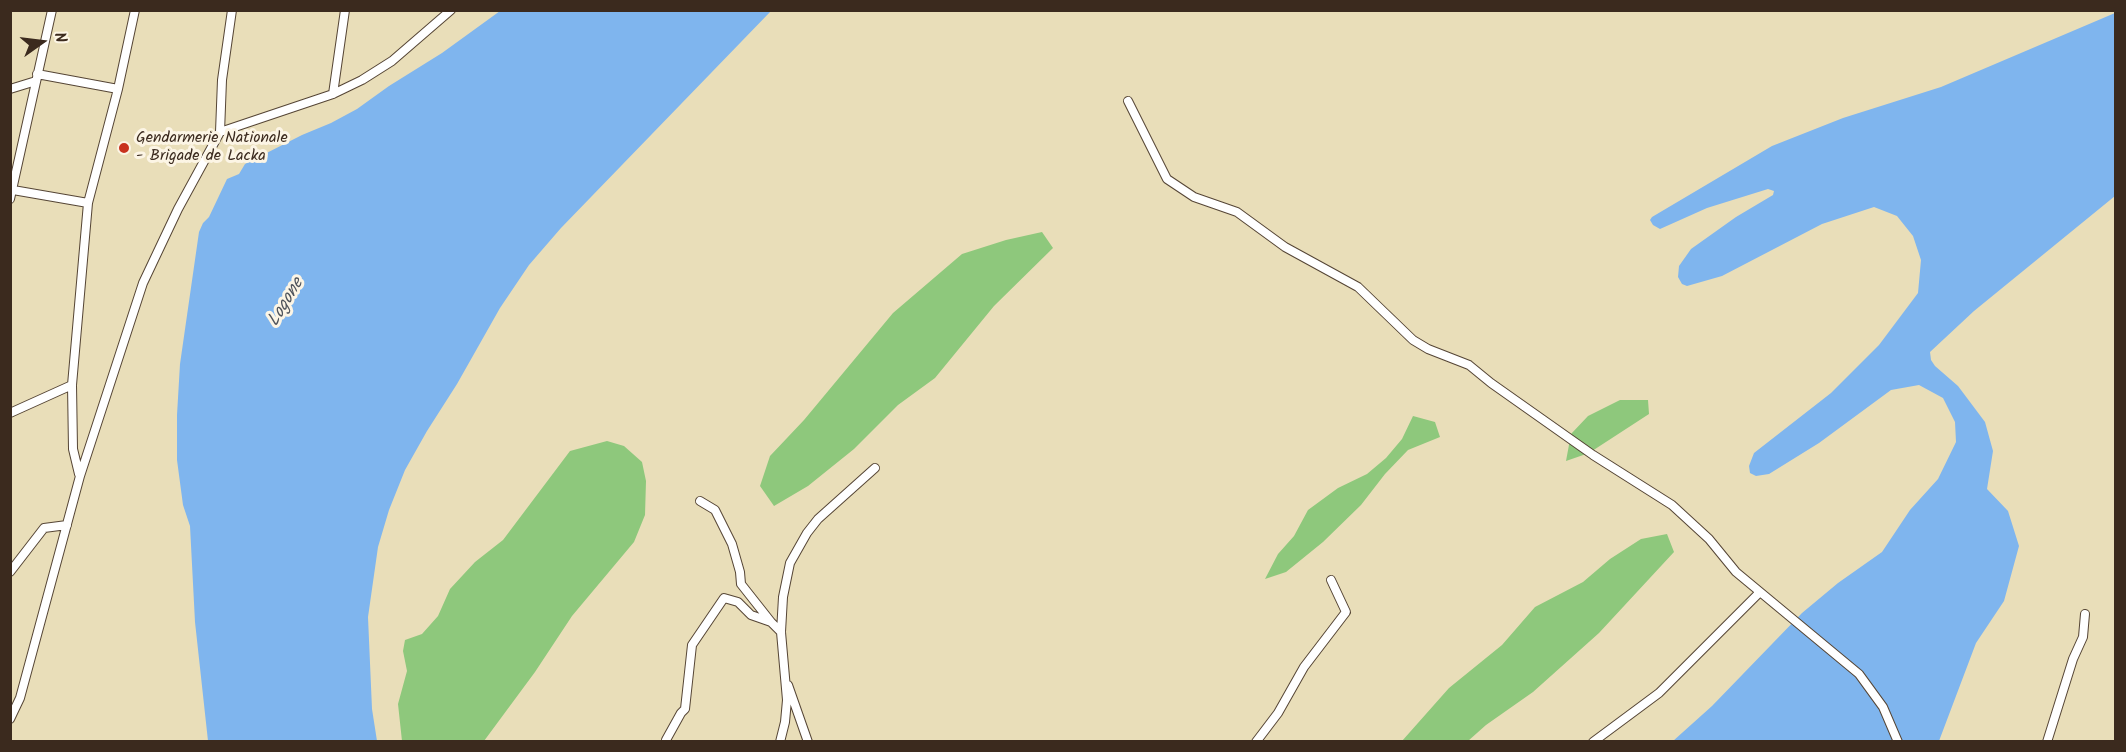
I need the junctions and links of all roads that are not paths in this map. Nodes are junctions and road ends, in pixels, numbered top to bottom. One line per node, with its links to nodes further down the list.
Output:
1 (52, 10): 6 (street)
2 (135, 10): 8 (street)
3 (232, 10): 11 (street)
4 (451, 10): 9 (street)
5 (344, 11): 9 (street)
6 (36, 77): 7 (street); 8 (street); 12 (street)
7 (10, 89)
8 (118, 89): 14 (street)
9 (333, 94): 11 (street)
10 (1128, 101): 23 (street)
11 (220, 132): 18 (street)
12 (12, 190): 13 (street); 14 (street)
13 (10, 199)
14 (88, 203): 15 (street)
15 (72, 385): 16 (street); 18 (street)
16 (10, 413)
17 (875, 468): 26 (street)
18 (80, 476): 20 (street)
19 (700, 501): 25 (street)
20 (67, 525): 21 (street); 28 (street)
21 (10, 572)
22 (1331, 580): 32 (street)
23 (1760, 592): 33 (street); 34 (street)
24 (2085, 614): 35 (street)
25 (771, 622): 26 (street); 29 (street)
26 (781, 632): 27 (street)
27 (785, 678): 30 (street); 31 (street)
28 (10, 718)
29 (666, 740)
30 (780, 741)
31 (808, 741)
32 (1256, 741)
33 (1593, 741)
34 (1898, 741)
35 (2047, 741)

